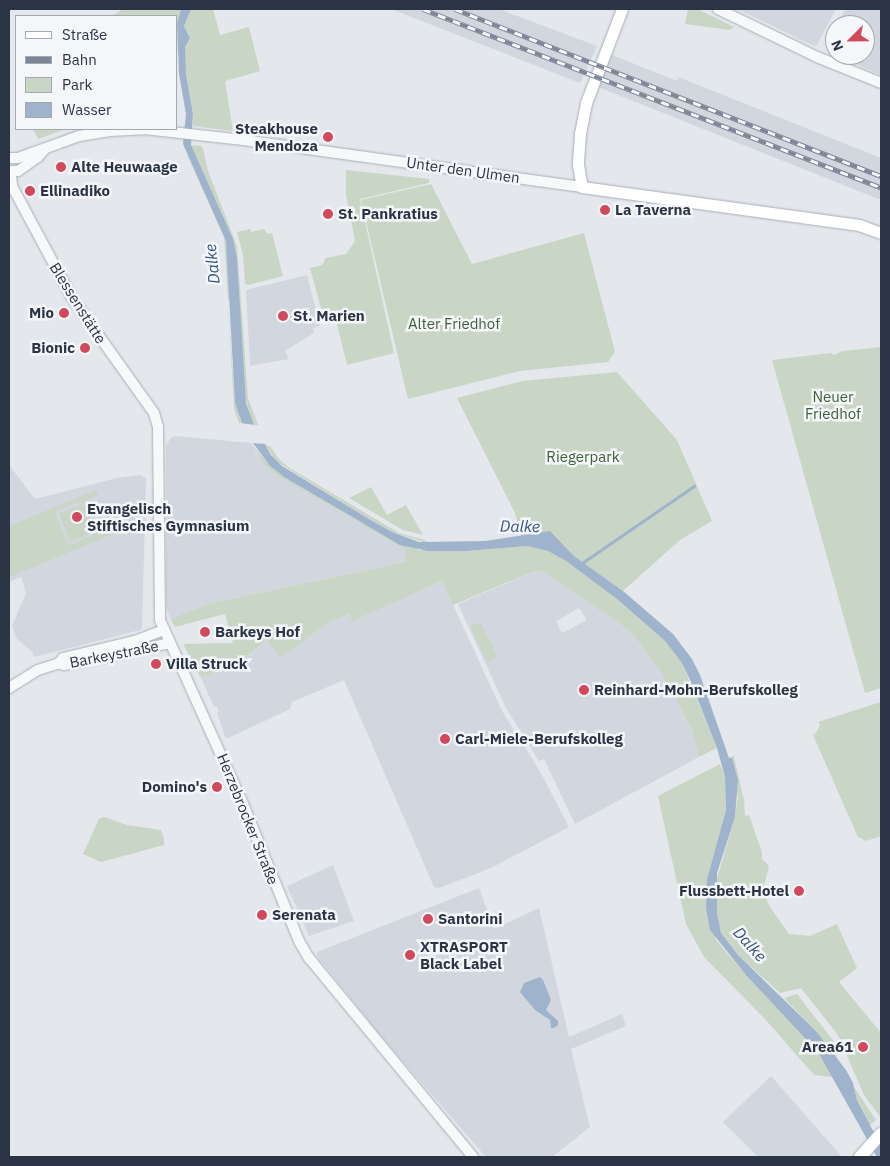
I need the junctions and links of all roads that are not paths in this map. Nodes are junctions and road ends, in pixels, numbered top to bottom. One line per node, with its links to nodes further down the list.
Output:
1 (622, 9): 8 (main road)
2 (718, 9): 3 (street)
3 (881, 83)
4 (126, 130): 6 (street, Unter den Ulmen)
5 (154, 130): 8 (street, Unter den Ulmen)
6 (16, 161): 7 (street, Unter den Ulmen)
7 (10, 171): 10 (street, Blessenstätte)
8 (582, 187): 9 (main road, Unter den Ulmen)
9 (881, 234)
10 (158, 427): 11 (street, Herzebrocker Straße)
11 (164, 630): 12 (street, Herzebrocker Straße); 13 (street, Barkeystraße)
12 (170, 643): 13 (street, Barkeystraße); 16 (street, Herzebrocker Straße)
13 (59, 663): 14 (street, Barkeystraße)
14 (9, 688)
15 (876, 1146): 17 (main road)
16 (473, 1157)
17 (860, 1157)

